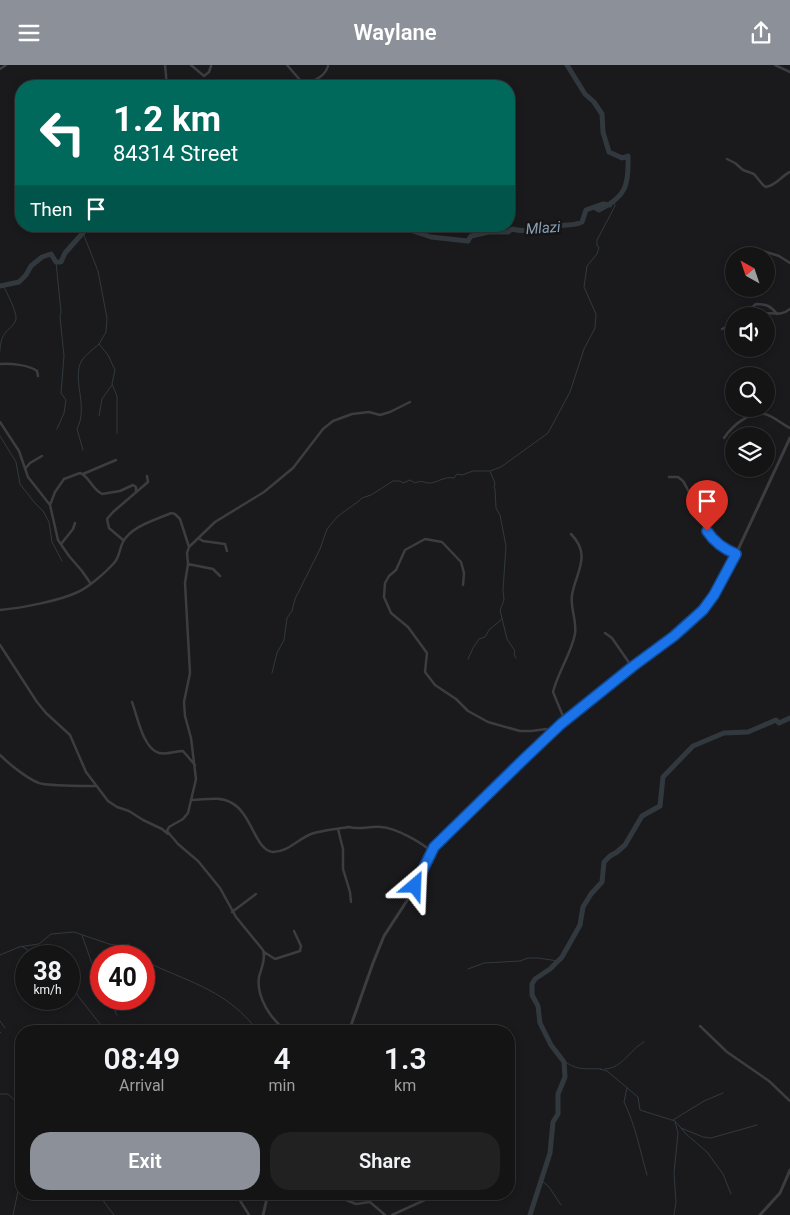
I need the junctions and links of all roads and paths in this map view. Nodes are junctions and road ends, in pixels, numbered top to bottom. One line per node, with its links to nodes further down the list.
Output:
1 (6, 65): 8 (street)
2 (165, 65): 10 (street)
3 (191, 65): 6 (street)
4 (286, 65): 11 (street)
5 (775, 65): 9 (street)
6 (212, 66)
7 (328, 66): 12 (street)
8 (0, 69)
9 (790, 72)
10 (166, 80)
11 (300, 80)
12 (314, 80)
13 (727, 159): 14 (street)
14 (790, 172)
15 (775, 256): 16 (street)
16 (790, 263)
17 (752, 307): 18 (street)
18 (770, 307)
19 (790, 309): 21 (street)
20 (775, 312): 21 (street)
21 (777, 314)
22 (725, 328): 23 (street)
23 (722, 329)
24 (0, 364): 25 (street)
25 (38, 375)
26 (410, 402): 41 (street)
27 (0, 422): 33 (street)
28 (790, 429): 29 (street)
29 (724, 438)
30 (790, 438): 46 (street)
31 (42, 456): 33 (street)
32 (116, 460): 34 (street)
33 (25, 469): 38 (street)
34 (83, 474): 37 (street); 38 (street)
35 (147, 476): 37 (street)
36 (669, 477): 46 (street)
37 (136, 492): 42 (street)
38 (50, 505): 43 (street)
39 (75, 523): 43 (street)
40 (571, 534): 56 (street)
41 (198, 538): 44 (street); 45 (street)
42 (123, 540): 44 (street); 49 (street)
43 (61, 545): 49 (street)
44 (189, 547): 47 (street)
45 (227, 551)
46 (736, 554): 54 (street)
47 (188, 564): 48 (street); 59 (street)
48 (220, 576)
49 (91, 584): 51 (street)
50 (463, 585): 57 (street)
51 (0, 609)
52 (606, 633): 54 (street)
53 (0, 645): 60 (street)
54 (632, 667): 56 (street)
55 (132, 702): 59 (street)
56 (565, 721): 57 (street)
57 (552, 733): 64 (street)
58 (0, 755): 60 (street)
59 (194, 765): 61 (street)
60 (95, 786): 63 (street)
61 (192, 800): 62 (street); 63 (street)
62 (338, 829): 64 (street); 66 (street)
63 (169, 835): 67 (street)
64 (432, 852): 71 (street)
65 (256, 894): 67 (street)
66 (351, 902)
67 (232, 912): 69 (street)
68 (294, 931): 69 (street)
69 (264, 952): 70 (street)
70 (280, 1025)
71 (352, 1025)
72 (700, 1026): 73 (street)
73 (790, 1101)
74 (790, 1170): 83 (street)
75 (240, 1200): 79 (street)
76 (267, 1200): 80 (street)
77 (346, 1200): 81 (street)
78 (425, 1200): 82 (street)
79 (250, 1215)
80 (263, 1215)
81 (385, 1215)
82 (392, 1215)
83 (760, 1215)

